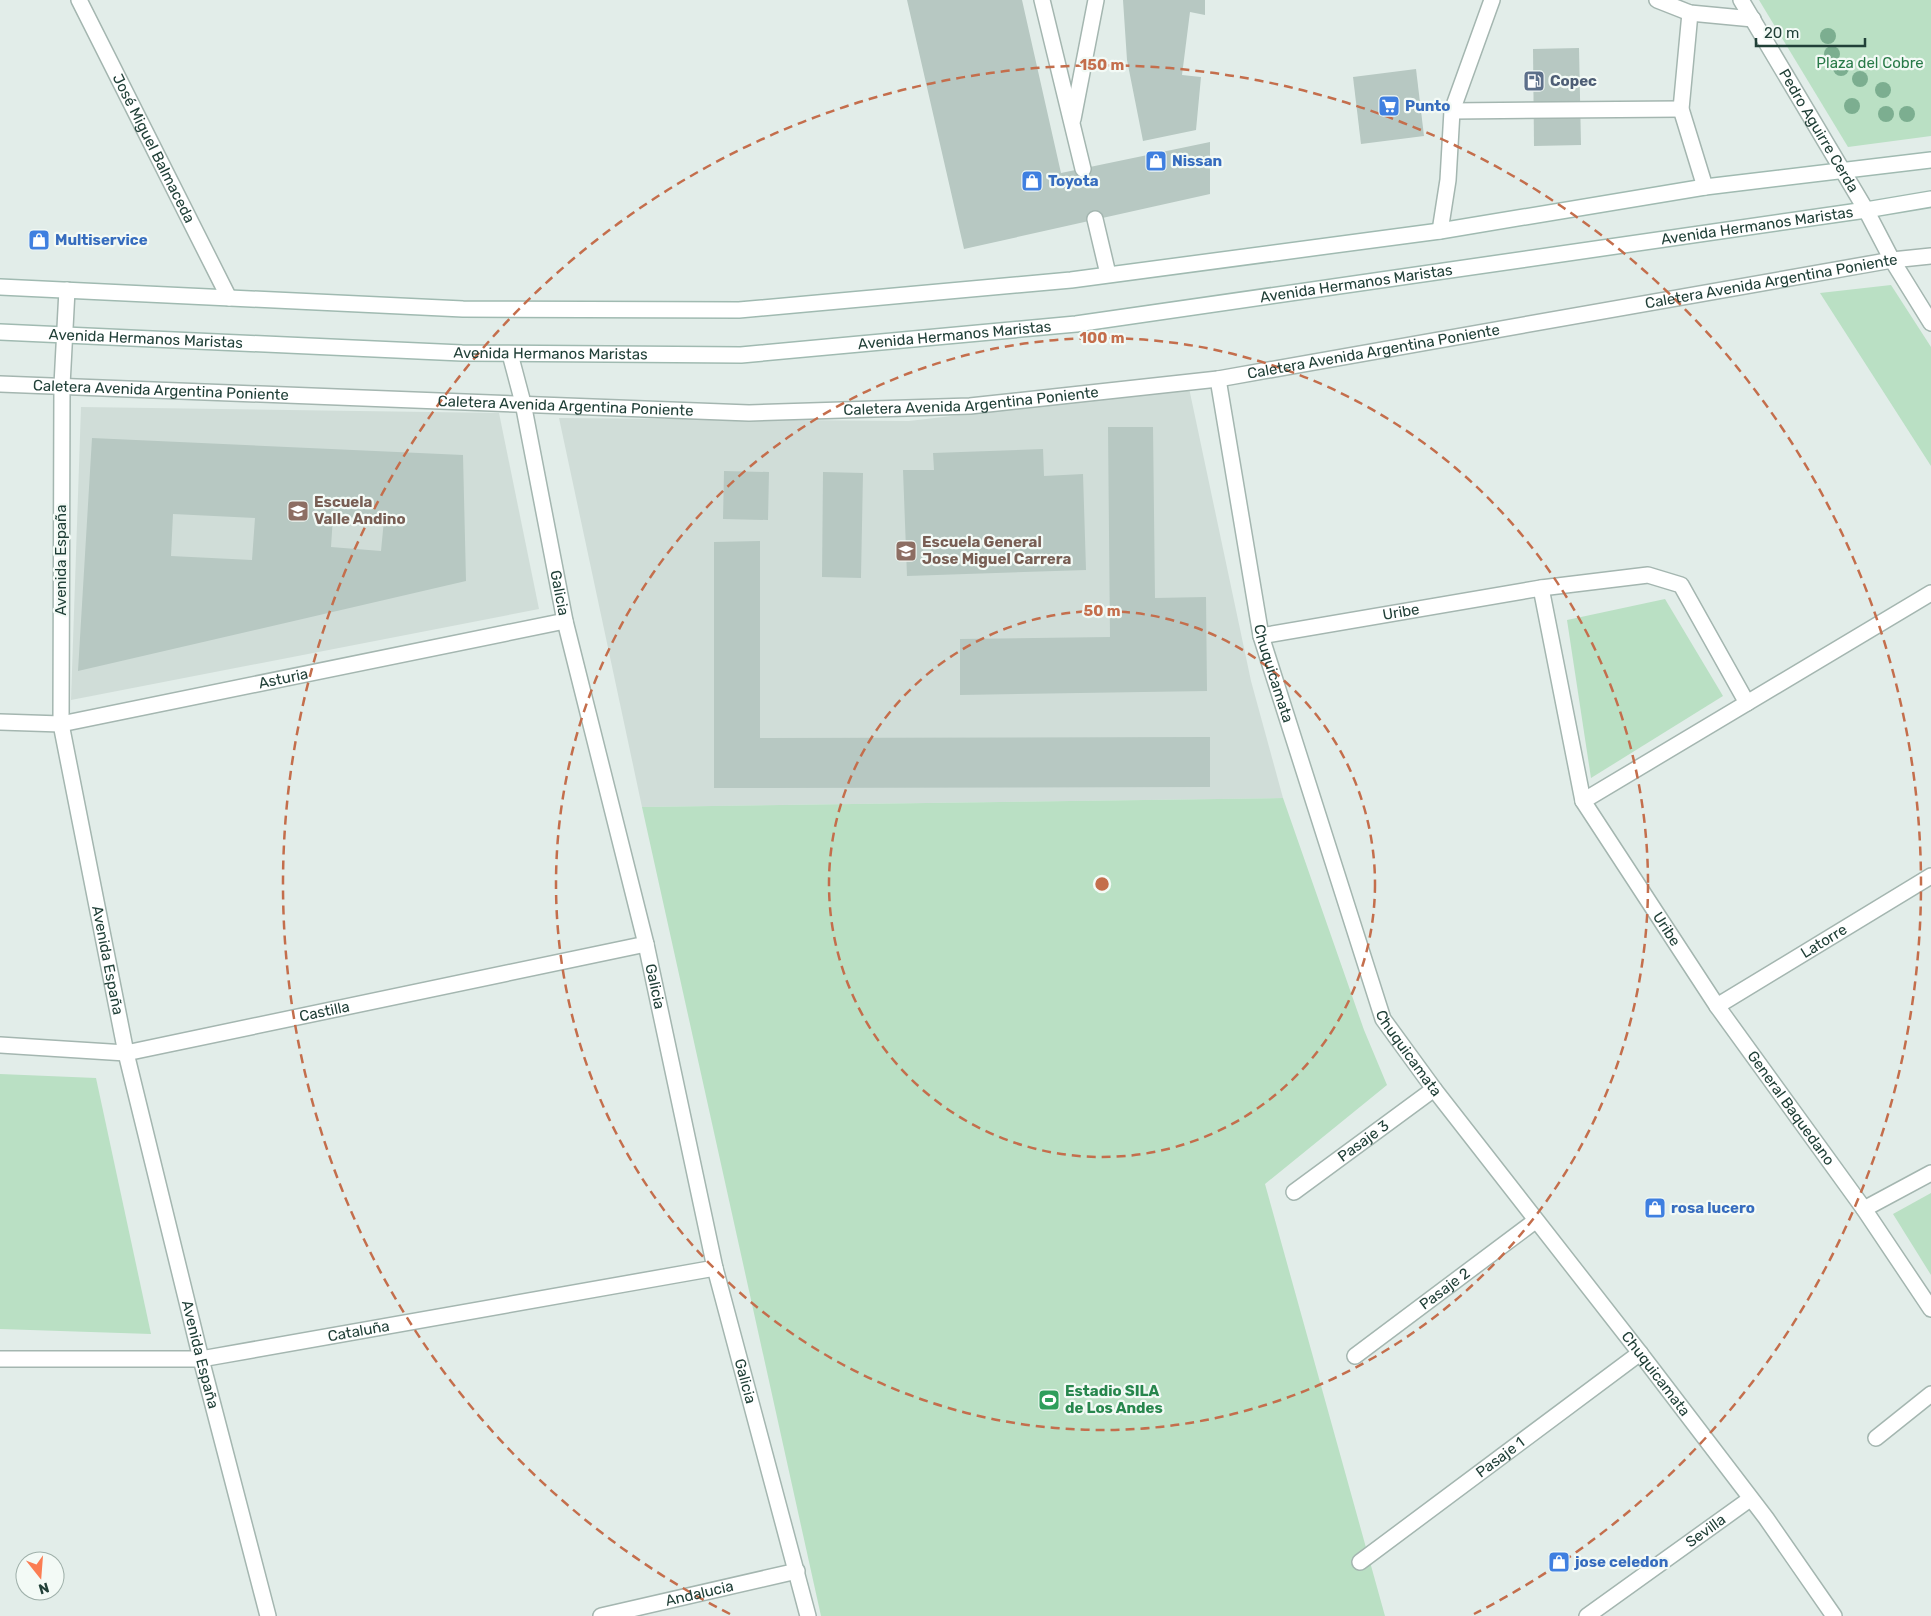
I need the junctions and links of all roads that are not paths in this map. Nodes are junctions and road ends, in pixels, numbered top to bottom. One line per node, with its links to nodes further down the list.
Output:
1 (79, 0): 25 (street, José Miguel Balmaceda)
2 (1042, 0): 11 (street)
3 (1096, 0): 11 (street)
4 (1492, 0): 10 (street)
5 (1657, 0): 7 (street)
6 (1741, 0): 8 (street, Pedro Aguirre Cerda)
7 (1690, 13): 8 (street); 9 (street)
8 (1753, 19): 14 (street, Pedro Aguirre Cerda)
9 (1681, 109): 10 (street); 15 (street)
10 (1452, 111): 19 (street)
11 (1072, 126): 13 (street)
12 (1931, 160): 14 (street)
13 (1083, 169)
14 (1843, 170): 15 (street); 17 (street, Pedro Aguirre Cerda)
15 (1704, 187): 19 (street)
16 (1931, 198): 17 (street, Avenida Hermanos Maristas)
17 (1866, 210): 21 (street, Pedro Aguirre Cerda); 29 (street, Avenida Hermanos Maristas)
18 (1095, 219): 22 (street)
19 (1440, 231): 22 (street)
20 (1931, 256): 21 (street, Caletera Avenida Argentina Poniente)
21 (1892, 260): 26 (street, Pedro Aguirre Cerda); 30 (street, Caletera Avenida Argentina Poniente)
22 (1108, 274): 25 (street)
23 (0, 287): 24 (street)
24 (67, 290): 25 (street); 28 (street, Avenida España)
25 (229, 298)
26 (1931, 323)
27 (0, 332): 28 (street, Avenida Hermanos Maristas)
28 (64, 335): 29 (street, Avenida Hermanos Maristas); 32 (street, Avenida España)
29 (510, 354): 33 (street, Galicia)
30 (1218, 379): 33 (street, Caletera Avenida Argentina Poniente); 37 (street, Chuquicamata)
31 (0, 384): 32 (street, Caletera Avenida Argentina Poniente)
32 (62, 385): 33 (street, Caletera Avenida Argentina Poniente); 40 (street, Avenida España)
33 (523, 403): 36 (street, Galicia)
34 (1541, 588): 37 (street, Uribe); 38 (street, Uribe); 41 (street, Uribe)
35 (1931, 593): 38 (street)
36 (565, 622): 40 (street, Asturia); 43 (street, Galicia)
37 (1261, 636): 47 (street, Chuquicamata)
38 (1747, 703): 41 (street)
39 (0, 722): 40 (street, Asturia)
40 (61, 724): 46 (street, Avenida España)
41 (1583, 801): 44 (street, Uribe)
42 (1931, 876): 44 (street, Latorre)
43 (646, 944): 46 (street, Castilla); 52 (street, Galicia)
44 (1718, 1006): 50 (street, General Baquedano)
45 (0, 1045): 46 (street, Castilla)
46 (126, 1053): 57 (street, Avenida España)
47 (1434, 1089): 49 (street, Pasaje 3); 51 (street, Chuquicamata)
48 (1931, 1173): 50 (street)
49 (1294, 1192)
50 (1864, 1209): 53 (street, General Baquedano)
51 (1535, 1221): 54 (street, Chuquicamata); 55 (street, Pasaje 2)
52 (716, 1268): 57 (street, Cataluña); 62 (street, Galicia)
53 (1931, 1309)
54 (1640, 1353): 60 (street, Chuquicamata); 61 (street, Pasaje 1)
55 (1355, 1356)
56 (0, 1359): 57 (street, Cataluña)
57 (201, 1359): 63 (street, Avenida España)
58 (1931, 1394): 59 (street)
59 (1876, 1438)
60 (1750, 1499): 66 (street, Sevilla); 67 (street, Chuquicamata)
61 (1360, 1562)
62 (797, 1570): 64 (street, Andalucia); 65 (street, Galicia)
63 (268, 1616)
64 (601, 1616)
65 (808, 1616)
66 (1587, 1616)
67 (1834, 1616)

